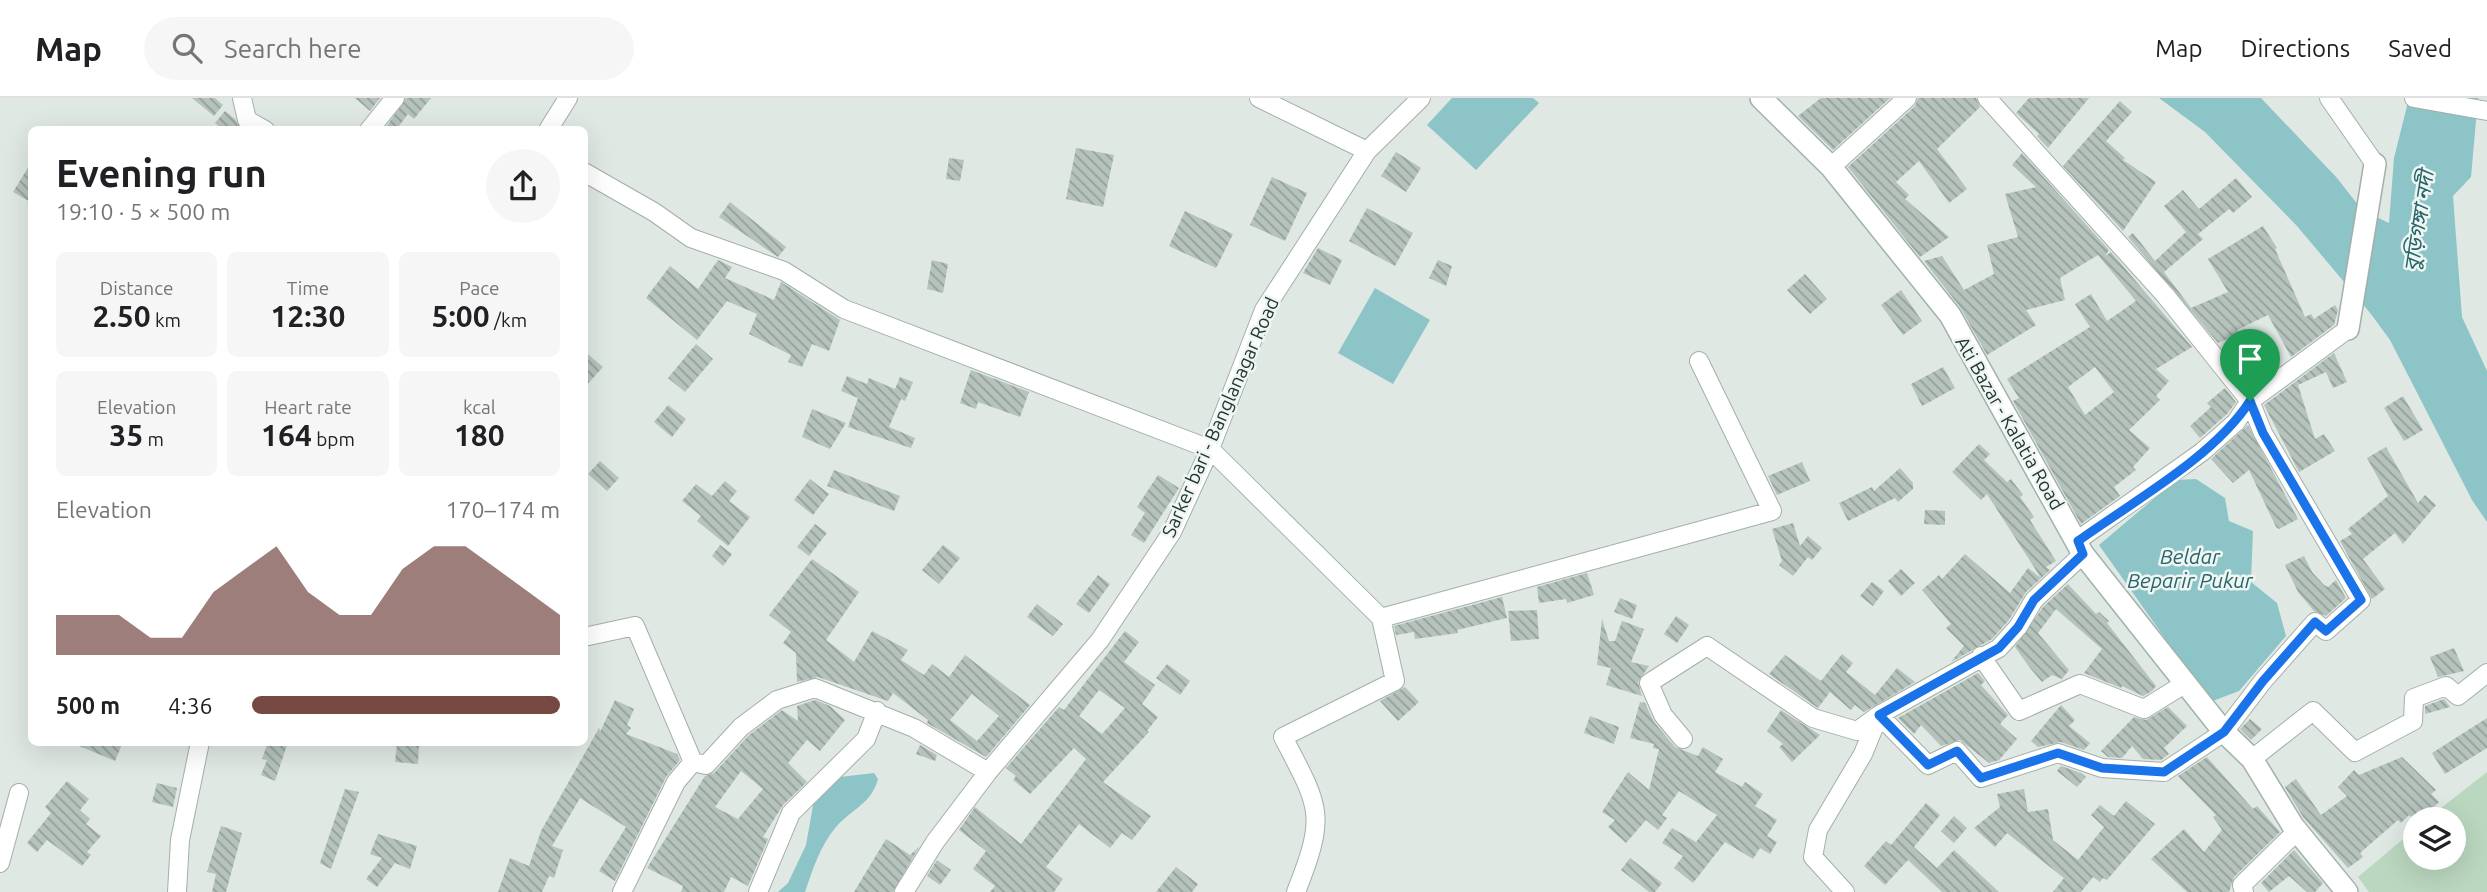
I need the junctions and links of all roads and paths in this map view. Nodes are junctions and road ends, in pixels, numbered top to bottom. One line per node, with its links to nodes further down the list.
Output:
1 (242, 98): 12 (street)
2 (395, 98): 13 (street)
3 (568, 98): 14 (street)
4 (1259, 98): 15 (street)
5 (1421, 98): 15 (street, Sarker bari - Banglanagar Road)
6 (1760, 98): 17 (main road, Ati Bazar - Kalatia Road)
7 (1907, 98): 17 (street)
8 (1987, 98): 21 (street)
9 (2331, 98): 16 (street)
10 (2414, 98): 11 (street)
11 (2487, 111)
12 (258, 126)
13 (372, 126)
14 (550, 126)
15 (1367, 151): 22 (street, Sarker bari - Banglanagar Road)
16 (2375, 164): 19 (main road)
17 (1831, 167): 23 (main road, Ati Bazar - Kalatia Road)
18 (588, 174): 22 (street)
19 (2348, 329): 21 (street)
20 (1699, 361): 24 (street)
21 (2250, 401): 23 (street); 31 (street)
22 (1210, 449): 24 (street); 36 (street, Sarker bari - Banglanagar Road)
23 (2080, 547): 26 (street); 28 (main road, Ati Bazar - Kalatia Road)
24 (1381, 618): 44 (street)
25 (588, 636): 35 (street)
26 (1981, 656): 28 (street); 30 (street)
27 (2487, 673): 34 (street)
28 (2186, 683): 31 (main road, Ati Bazar - Kalatia Road)
29 (877, 711): 35 (street); 36 (street); 42 (street)
30 (1879, 715): 31 (street); 32 (street); 45 (street)
31 (2224, 732): 34 (main road, Ati Bazar - Kalatia Road)
32 (1683, 739)
33 (199, 746): 40 (street)
34 (2252, 759): 38 (main road, Ati Bazar - Kalatia Road)
35 (693, 762): 41 (street)
36 (988, 772): 43 (street, Sarker bari - Banglanagar Road)
37 (19, 793): 39 (street)
38 (2298, 830): 46 (street); 47 (main road, Ati Bazar - Kalatia Road)
39 (0, 863)
40 (177, 892)
41 (622, 892)
42 (758, 892)
43 (904, 892)
44 (1296, 892)
45 (1845, 892)
46 (2244, 892)
47 (2347, 892)

